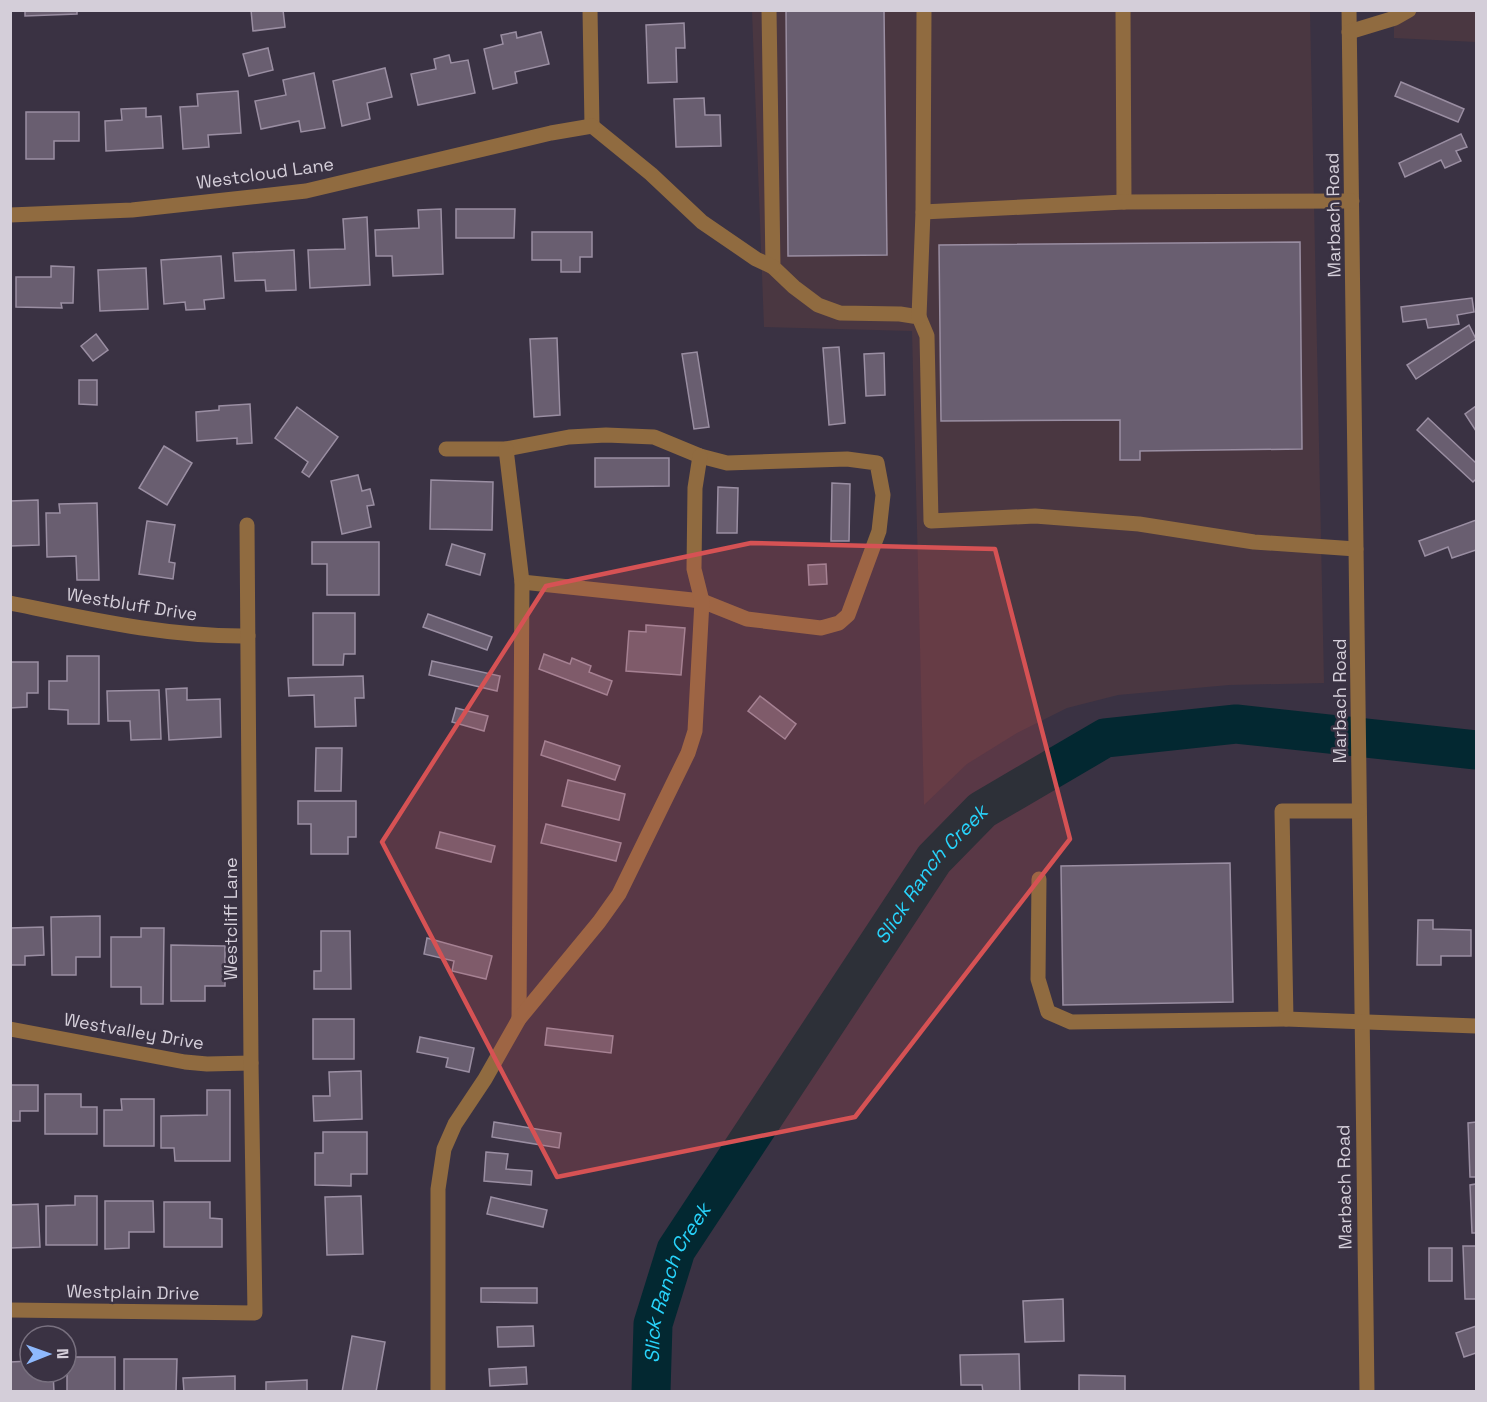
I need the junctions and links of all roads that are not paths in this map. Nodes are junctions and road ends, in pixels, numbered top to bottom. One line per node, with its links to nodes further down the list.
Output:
1 (590, 10): 8 (street)
2 (769, 10): 13 (street)
3 (924, 10): 11 (street)
4 (1123, 10): 10 (street)
5 (1349, 10): 7 (street, Marbach Road)
6 (1409, 10): 7 (street)
7 (1349, 32): 9 (street, Marbach Road)
8 (592, 126): 12 (street, Westcloud Lane); 13 (street)
9 (1352, 201): 10 (street); 19 (street, Marbach Road)
10 (1124, 202): 11 (street)
11 (923, 212): 14 (street)
12 (10, 215)
13 (773, 267): 14 (street)
14 (919, 318): 19 (street)
15 (506, 449): 16 (street); 17 (street); 20 (street)
16 (446, 450)
17 (700, 456): 21 (street); 21 (street)
18 (247, 525): 23 (street, Westcliff Lane)
19 (1356, 549): 24 (street, Marbach Road)
20 (522, 582): 21 (street); 26 (street)
21 (702, 600): 26 (street)
22 (10, 603): 23 (street, Westbluff Drive)
23 (248, 636): 31 (street, Westcliff Lane)
24 (1359, 811): 27 (street); 28 (street, Marbach Road)
25 (1039, 879): 27 (street)
26 (519, 1019): 34 (street)
27 (1286, 1019): 28 (street)
28 (1361, 1022): 29 (street); 35 (street, Marbach Road)
29 (1476, 1026)
30 (10, 1029): 31 (street, Westvalley Drive)
31 (251, 1063): 33 (street, Westcliff Lane)
32 (10, 1310): 33 (street, Westplain Drive)
33 (255, 1313)
34 (438, 1392)
35 (1367, 1392)

